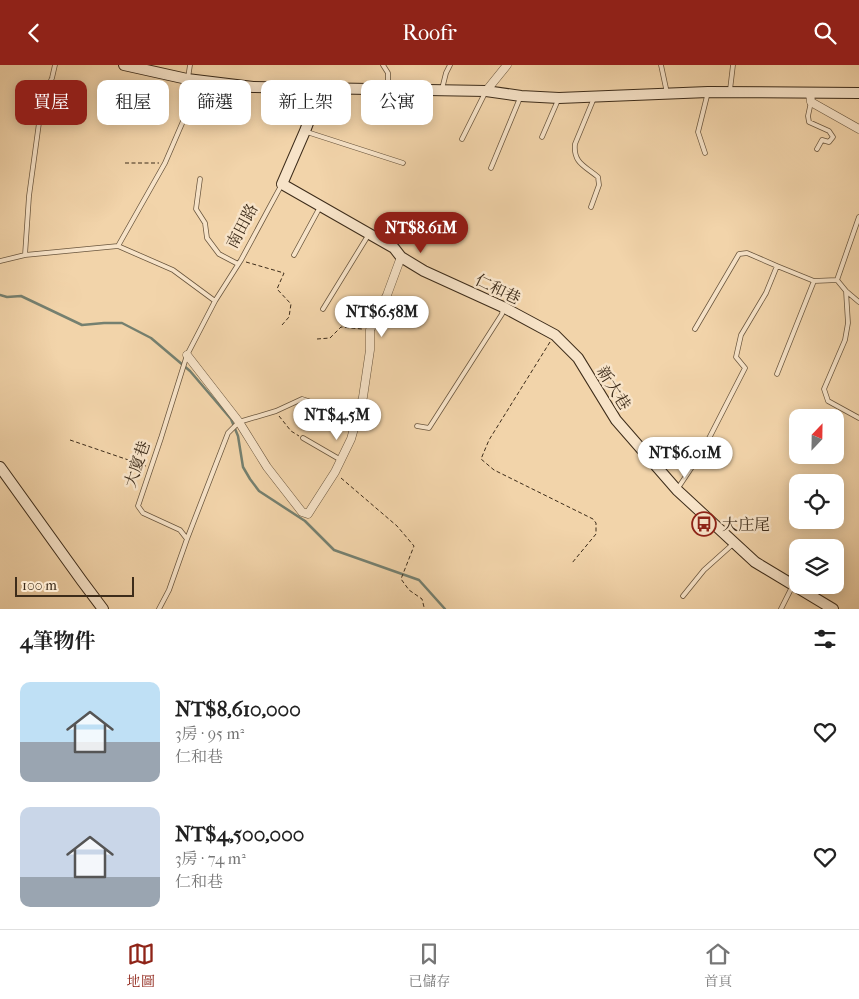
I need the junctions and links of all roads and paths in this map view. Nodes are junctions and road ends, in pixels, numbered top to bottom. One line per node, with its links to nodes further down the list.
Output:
1 (55, 65): 41 (lane)
2 (124, 65): 9 (street)
3 (190, 65): 9 (lane)
4 (383, 65): 10 (lane)
5 (450, 65): 13 (lane)
6 (506, 65): 14 (street)
7 (661, 65): 16 (lane)
8 (733, 65): 17 (lane)
9 (191, 79): 11 (street); 31 (lane)
10 (388, 80)
11 (261, 87)
12 (433, 91): 13 (street)
13 (442, 91): 14 (street)
14 (486, 91): 19 (street); 27 (lane)
15 (708, 92): 16 (street); 17 (street); 29 (lane)
16 (666, 93): 20 (street)
17 (729, 93): 21 (street)
18 (859, 93): 21 (street)
19 (521, 96): 22 (street); 33 (lane)
20 (594, 97): 22 (street); 37 (lane)
21 (810, 97): 24 (street); 28 (lane)
22 (559, 98): 26 (lane)
23 (306, 125): 25 (street, 南田路)
24 (859, 129)
25 (304, 131): 32 (lane); 35 (street, 南田路)
26 (542, 137)
27 (462, 139)
28 (816, 149)
29 (705, 153)
30 (125, 163): 31 (path)
31 (165, 163): 40 (lane)
32 (403, 163)
33 (492, 168)
34 (200, 179): 45 (lane)
35 (282, 185): 36 (street, 仁和巷); 45 (lane, 南田路)
36 (320, 207): 39 (street, 仁和巷); 42 (lane)
37 (591, 207)
38 (859, 217): 47 (lane)
39 (369, 234): 43 (street, 仁和巷); 53 (lane)
40 (118, 247): 41 (lane); 50 (lane)
41 (25, 255): 44 (lane)
42 (294, 255)
43 (401, 257): 52 (street, 仁和巷); 56 (street)
44 (0, 261)
45 (240, 262): 50 (lane, 南田路); 54 (path)
46 (776, 266): 48 (lane); 55 (lane); 73 (lane)
47 (837, 280): 48 (lane); 49 (lane)
48 (814, 281): 61 (lane)
49 (846, 291): 51 (lane); 64 (lane)
50 (216, 301): 59 (lane, 南田路)
51 (859, 302)
52 (503, 307): 57 (street, 仁和巷); 66 (lane)
53 (323, 309)
54 (282, 325)
55 (695, 329)
56 (370, 330): 58 (path); 63 (street)
57 (555, 335): 73 (street, 新大巷); 76 (path)
58 (317, 339)
59 (186, 359): 60 (lane, 南田路); 65 (street)
60 (181, 373): 71 (lane, 大廈巷)
61 (777, 374)
62 (276, 411): 63 (lane); 65 (lane); 67 (path)
63 (357, 417): 69 (street)
64 (859, 418)
65 (238, 423): 72 (street); 74 (lane)
66 (417, 426)
67 (303, 438): 69 (lane)
68 (70, 440): 71 (path)
69 (341, 460): 72 (street)
70 (0, 467): 81 (street)
71 (151, 468): 74 (lane, 大廈巷)
72 (335, 472): 83 (path)
73 (677, 490): 75 (street, 新大巷)
74 (188, 539): 82 (lane)
75 (734, 542): 77 (street, 新大巷); 80 (lane)
76 (572, 563)
77 (789, 583)
78 (789, 593): 84 (lane)
79 (808, 594): 85 (street, 新大巷)
80 (683, 596)
81 (103, 609)
82 (159, 609)
83 (423, 609)
84 (781, 609)
85 (833, 609)

